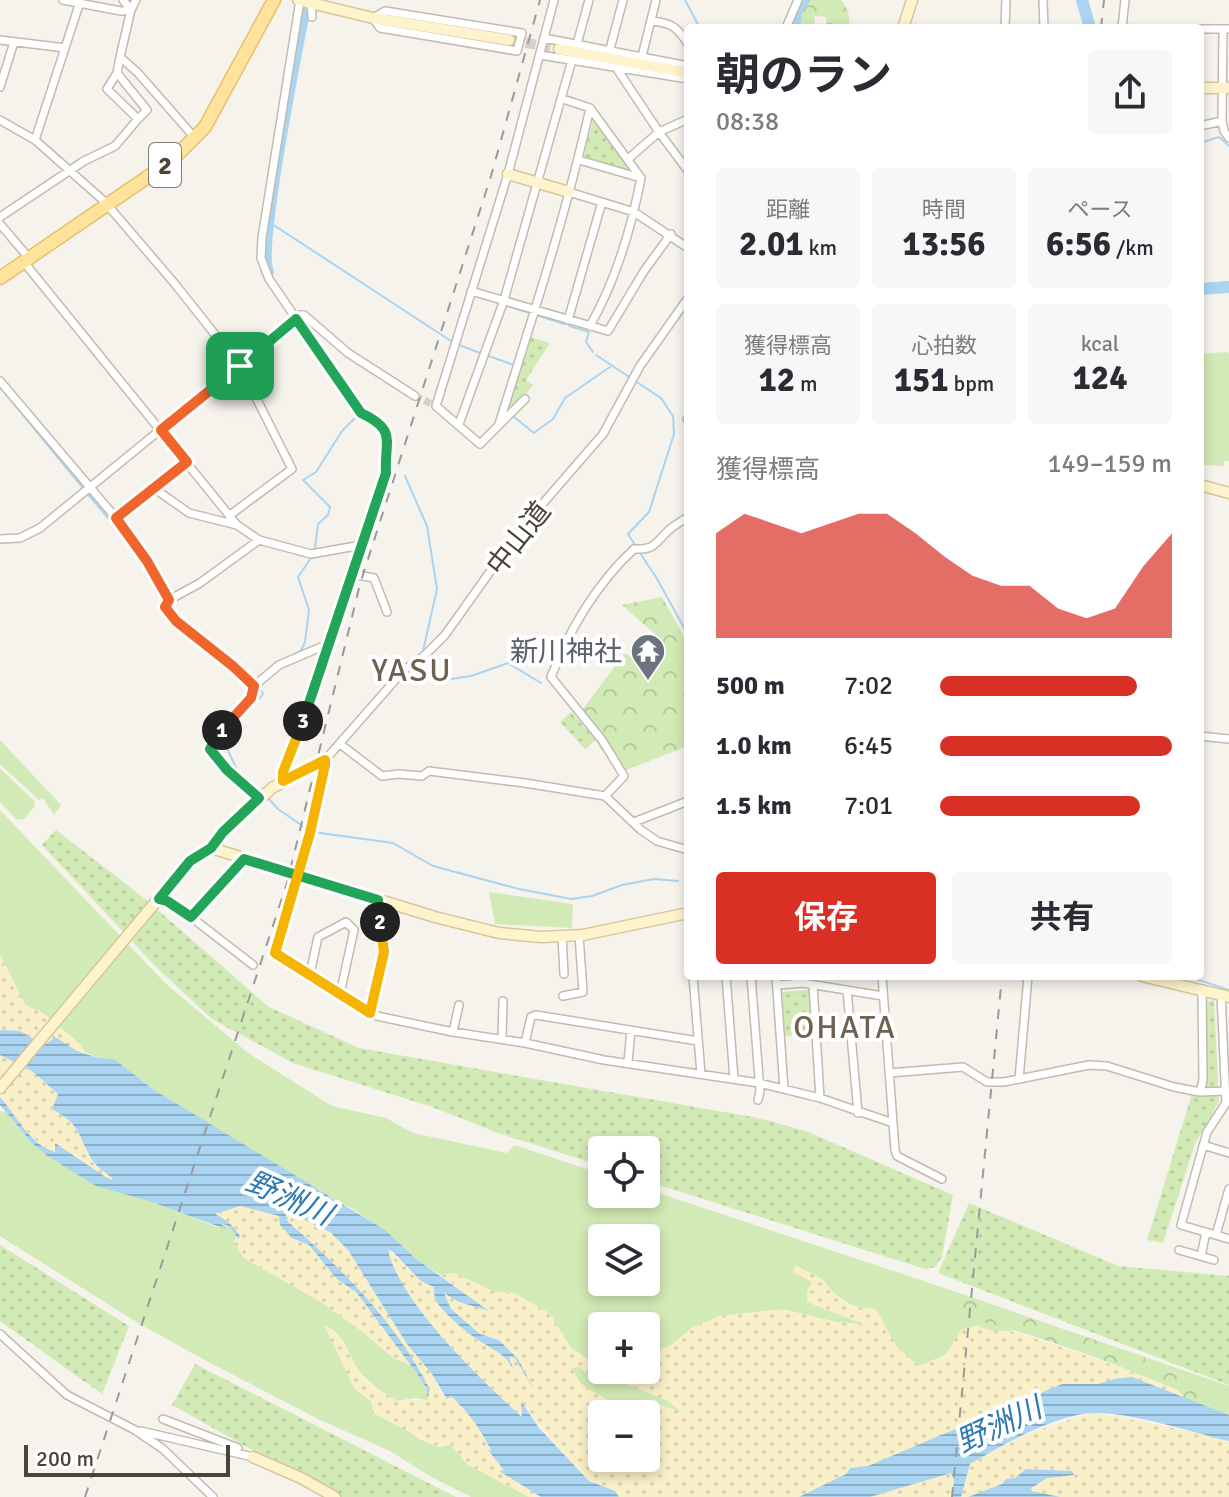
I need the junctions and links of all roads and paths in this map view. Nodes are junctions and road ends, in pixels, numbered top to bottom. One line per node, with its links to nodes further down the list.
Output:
1 (63, 0): 15 (street)
2 (123, 0): 16 (street)
3 (136, 0): 16 (street)
4 (274, 0): 58 (main road, 2)
5 (554, 0): 27 (street)
6 (589, 0): 32 (street)
7 (623, 0): 35 (street)
8 (656, 0): 19 (street)
9 (798, 0): 20 (street)
10 (912, 0): 21 (main road)
11 (1006, 0): 22 (street)
12 (1043, 0): 23 (street)
13 (1125, 0): 24 (street)
14 (303, 1): 17 (street); 18 (main road); 82 (street)
15 (79, 5): 16 (street); 33 (street)
16 (131, 10): 38 (street)
17 (312, 17)
18 (373, 18): 18 (street); 30 (main road)
19 (652, 21): 28 (street); 37 (street)
20 (788, 24)
21 (904, 24)
22 (1005, 24)
23 (1044, 24)
24 (1122, 24)
25 (1204, 29): 26 (street)
26 (1226, 29): 47 (street)
27 (544, 38): 32 (street); 36 (street)
28 (684, 38)
29 (0, 40): 31 (street)
30 (509, 40)
31 (14, 42): 33 (street); 45 (street)
32 (577, 44): 35 (street)
33 (65, 48): 60 (street)
34 (559, 49): 43 (main road)
35 (610, 49): 37 (street)
36 (540, 55): 39 (street); 65 (street)
37 (642, 56): 40 (street)
38 (120, 57): 42 (street); 48 (street)
39 (572, 60): 41 (street); 49 (street)
40 (684, 65)
41 (617, 69): 44 (street); 57 (street)
42 (117, 73): 50 (street); 52 (street)
43 (684, 75)
44 (684, 75)
45 (0, 87)
46 (1204, 88): 47 (main road)
47 (1226, 88): 55 (street)
48 (153, 90): 50 (street); 58 (street)
49 (563, 99): 51 (street); 67 (street)
50 (141, 102): 52 (street)
51 (590, 108): 61 (street); 62 (street)
52 (138, 119): 64 (street)
53 (0, 120): 60 (street)
54 (684, 121): 57 (street)
55 (1222, 121): 56 (street); 59 (street)
56 (1204, 125)
57 (659, 132): 61 (street); 63 (street)
58 (195, 138): 70 (main road, 2)
59 (1229, 138)
60 (35, 140): 64 (street)
61 (628, 159): 66 (street)
62 (579, 160): 66 (street); 68 (street)
63 (684, 166)
64 (70, 170): 70 (street); 72 (street)
65 (508, 174): 67 (main road); 78 (street)
66 (641, 178): 71 (street)
67 (538, 182): 68 (main road); 79 (street)
68 (569, 192): 69 (street); 81 (street)
69 (602, 202): 71 (street); 83 (street)
70 (107, 205): 76 (main road, 2); 85 (street)
71 (634, 212): 74 (street); 84 (street)
72 (0, 217)
73 (0, 224): 76 (street)
74 (671, 234): 75 (street); 84 (street)
75 (684, 245)
76 (26, 260): 77 (main road, 2); 91 (street)
77 (0, 278)
78 (471, 291): 79 (street); 89 (street)
79 (504, 300): 81 (street); 89 (street)
80 (684, 304): 111 (street, 中山道)
81 (535, 310): 83 (street); 90 (street)
82 (300, 316): 85 (street); 87 (street); 103 (street)
83 (568, 320): 84 (street)
84 (590, 326)
85 (240, 366): 91 (street); 97 (street)
86 (0, 381): 95 (street)
87 (415, 396)
88 (525, 399): 90 (street)
89 (459, 424): 90 (street)
90 (498, 426)
91 (161, 430): 92 (street); 95 (street)
92 (187, 462): 94 (street); 97 (street)
93 (1204, 486): 96 (main road)
94 (155, 489): 98 (street); 100 (street)
95 (87, 490): 98 (street); 101 (street)
96 (1229, 493)
97 (230, 515): 100 (street)
98 (116, 518): 105 (street)
99 (684, 520): 115 (street)
100 (237, 525): 102 (street)
101 (0, 539)
102 (259, 540): 103 (street); 105 (street)
103 (361, 549): 104 (street)
104 (352, 574): 106 (street); 107 (street)
105 (169, 600): 108 (street)
106 (387, 612)
107 (328, 644): 108 (street); 113 (street)
108 (256, 684): 114 (street)
109 (1204, 736): 110 (street)
110 (1229, 739)
111 (340, 744): 112 (street, 中山道); 115 (street)
112 (325, 760): 113 (main road); 121 (street)
113 (283, 781): 114 (main road)
114 (262, 796): 118 (main road)
115 (605, 796): 117 (street)
116 (684, 803): 117 (street)
117 (634, 822): 119 (street)
118 (211, 848): 120 (main road); 123 (main road)
119 (684, 849)
120 (244, 859): 121 (main road); 125 (street)
121 (297, 876): 122 (main road); 129 (street)
122 (378, 900): 127 (main road); 147 (street)
123 (156, 902): 125 (street); 160 (main road)
124 (684, 914): 126 (main road)
125 (191, 917): 128 (street)
126 (579, 935): 127 (main road); 143 (street)
127 (562, 936): 130 (street)
128 (253, 965)
129 (310, 974): 141 (street); 141 (street)
130 (564, 974)
131 (693, 980): 152 (street)
132 (726, 980): 157 (street)
133 (751, 980): 159 (street)
134 (776, 980): 138 (street); 161 (street)
135 (882, 980): 144 (street)
136 (1028, 980): 158 (street)
137 (1160, 980): 139 (main road)
138 (813, 985): 140 (street); 164 (street)
139 (1202, 989): 142 (main road); 163 (street)
140 (847, 990): 144 (street); 166 (street)
141 (340, 994): 147 (street)
142 (1225, 995): 148 (street)
143 (563, 996)
144 (883, 996): 155 (street)
145 (503, 1001): 151 (street)
146 (459, 1005): 150 (street)
147 (370, 1013): 150 (street)
148 (1226, 1029): 162 (street)
149 (631, 1031): 152 (street); 153 (street); 154 (street)
150 (453, 1032): 151 (street)
151 (502, 1039): 153 (street)
152 (698, 1041): 156 (street)
153 (525, 1043): 154 (street)
154 (628, 1062): 156 (street)
155 (889, 1073): 158 (street); 167 (street)
156 (701, 1074): 157 (street)
157 (734, 1079): 159 (street)
158 (1019, 1079): 163 (street)
159 (759, 1083): 161 (street); 165 (street)
160 (0, 1088)
161 (784, 1089): 164 (street)
162 (1225, 1091): 163 (street); 168 (street)
163 (1200, 1092)
164 (820, 1098): 166 (street)
165 (758, 1100)
166 (858, 1113): 167 (street)
167 (893, 1123): 170 (street)
168 (1203, 1145): 169 (street); 172 (street)
169 (1229, 1153)
170 (942, 1179)
171 (1229, 1189): 173 (street)
172 (1206, 1232): 173 (street); 176 (street)
173 (1216, 1235): 174 (street)
174 (1229, 1239)
175 (1179, 1250): 176 (street)
176 (1201, 1256): 177 (street)
177 (1214, 1260)
178 (0, 1334): 180 (street)
179 (163, 1419): 181 (street)
180 (135, 1430): 182 (street); 183 (street)
181 (244, 1449)
182 (253, 1457): 184 (main road)
183 (213, 1497)
184 (335, 1497)

